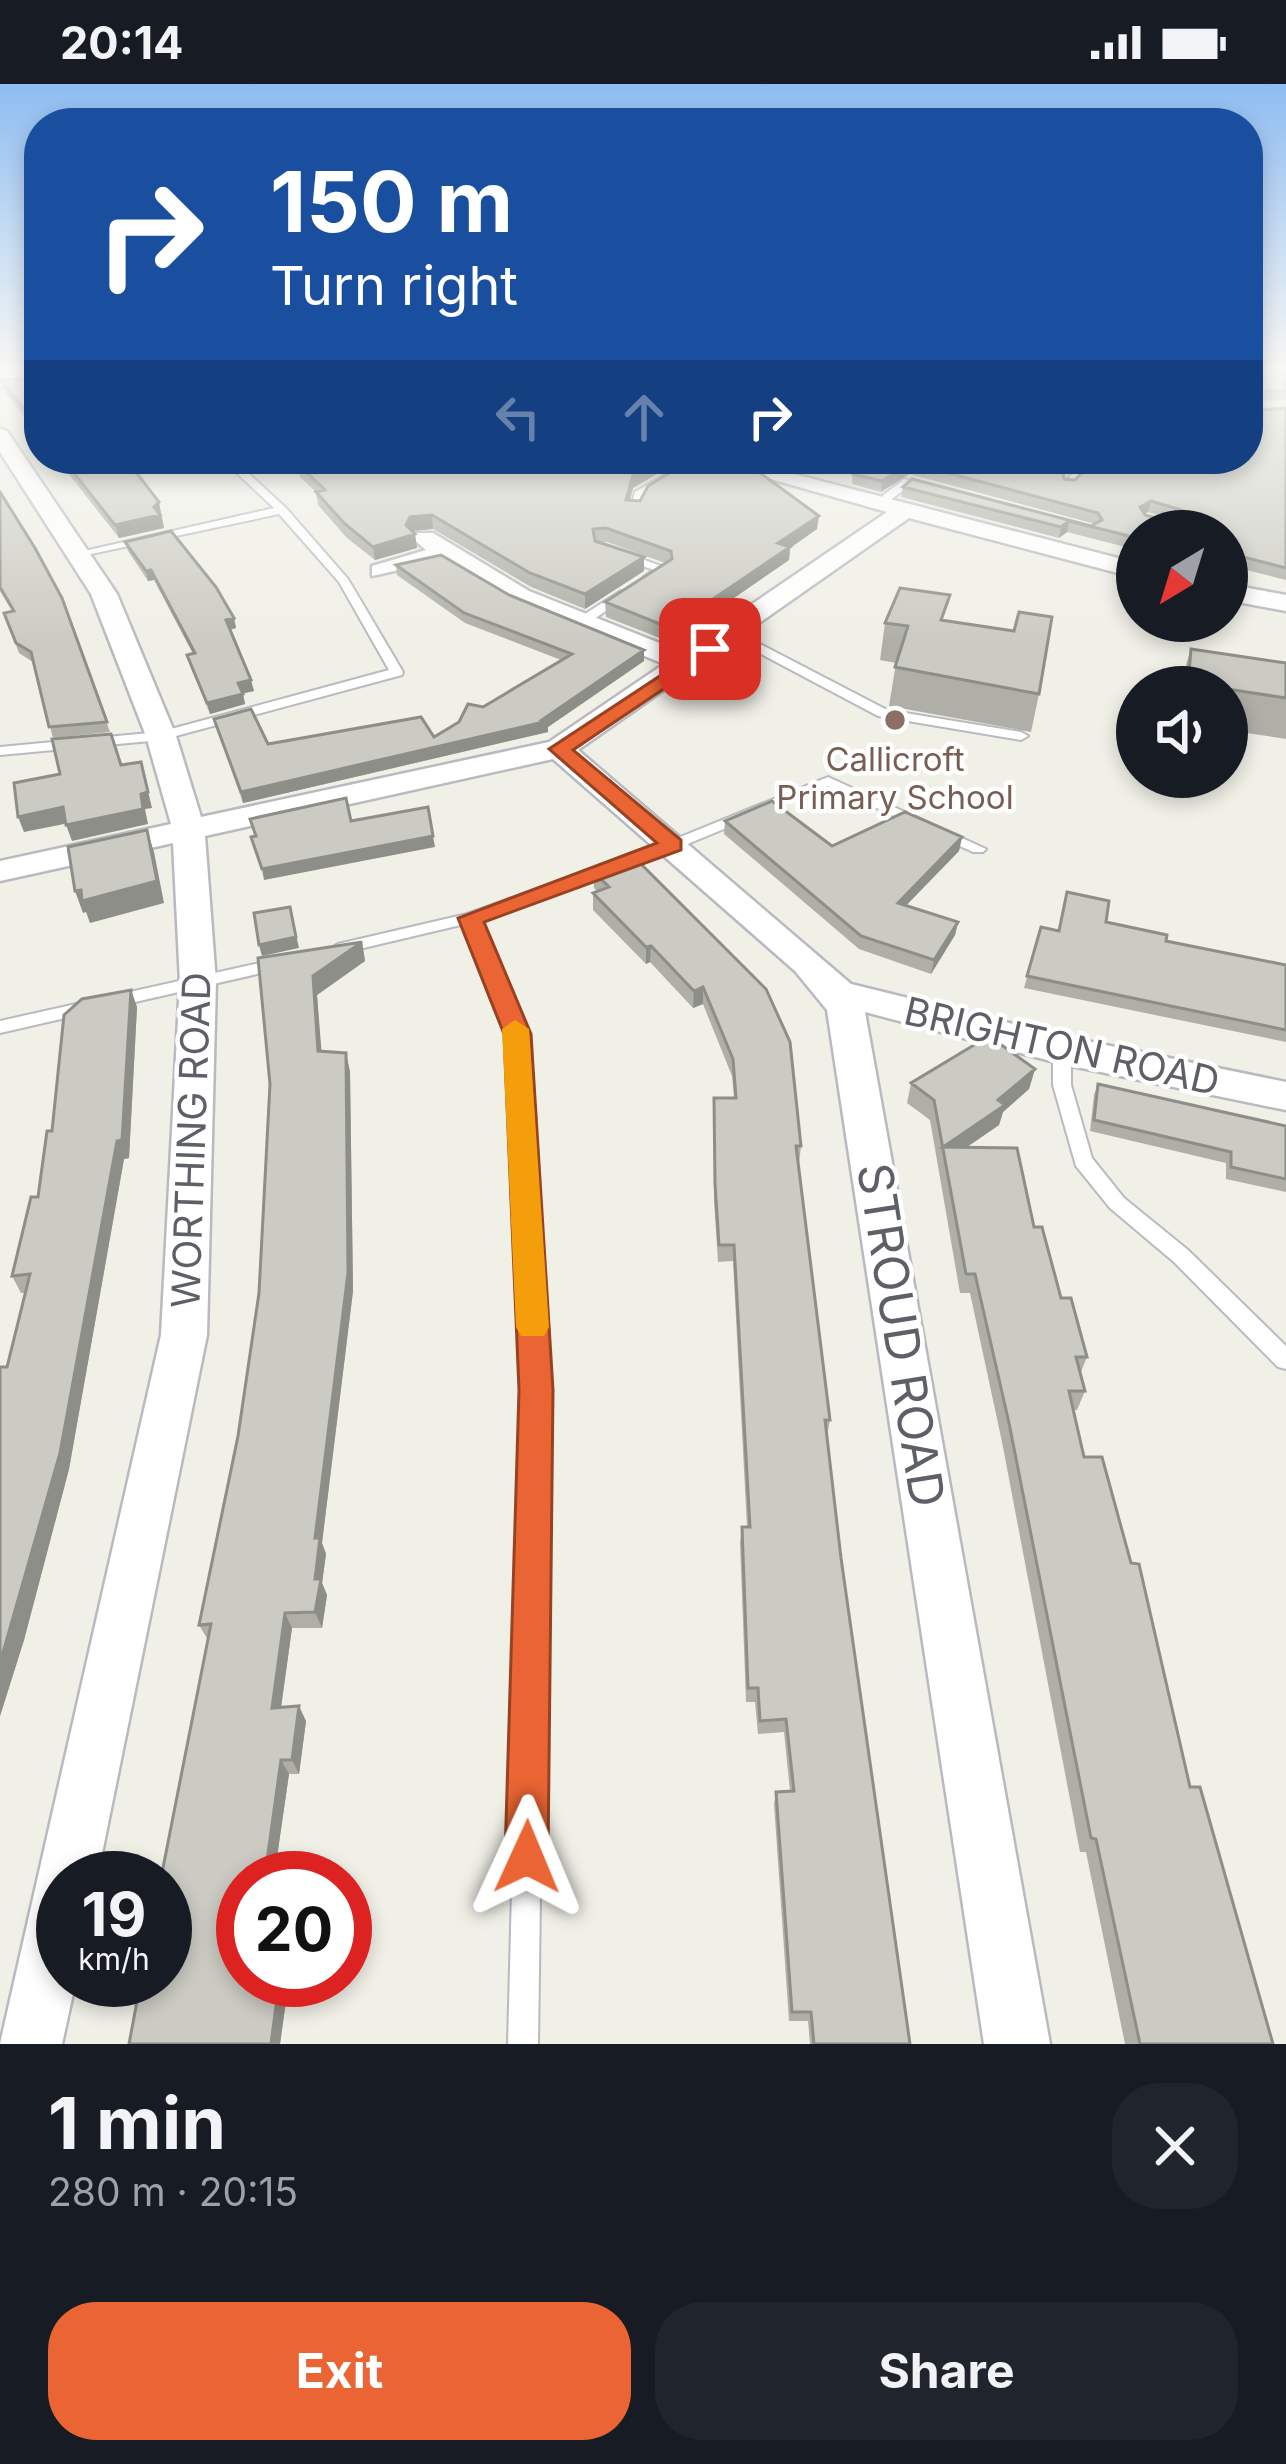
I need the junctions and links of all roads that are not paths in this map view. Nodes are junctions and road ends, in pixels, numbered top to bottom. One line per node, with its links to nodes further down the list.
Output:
1 (25, 474): 12 (street, WORTHING ROAD)
2 (243, 474): 10 (lane)
3 (673, 474): 8 (lane)
4 (764, 474): 9 (street)
5 (1078, 474): 6 (lane)
6 (1069, 484)
7 (946, 491): 9 (lane)
8 (634, 509)
9 (889, 509): 13 (street); 19 (street)
10 (282, 510): 12 (lane); 15 (lane)
11 (601, 548): 18 (lane)
12 (77, 554): 21 (street, WORTHING ROAD)
13 (1116, 563)
14 (381, 571): 15 (lane); 18 (street)
15 (344, 581): 21 (lane)
16 (1248, 596): 17 (street)
17 (1286, 603)
18 (578, 624): 20 (street)
19 (733, 634): 20 (street); 22 (lane)
20 (688, 664): 23 (street)
21 (161, 736): 24 (lane); 25 (street, WORTHING ROAD)
22 (1022, 736)
23 (559, 749): 25 (street); 26 (street)
24 (0, 751)
25 (189, 832): 28 (street); 30 (street, WORTHING ROAD)
26 (673, 845): 27 (lane); 29 (lane); 31 (street)
27 (978, 849)
28 (0, 871)
29 (471, 918): 30 (lane); 39 (lane)
30 (198, 982): 32 (lane); 36 (street, WORTHING ROAD)
31 (838, 993): 33 (street, BRIGHTON ROAD); 40 (street, STROUD ROAD)
32 (0, 1027)
33 (1062, 1050): 34 (street, BRIGHTON ROAD); 35 (lane)
34 (1286, 1096)
35 (1286, 1360)
36 (71, 1851)
37 (37, 2007): 38 (street)
38 (29, 2044)
39 (523, 2044)
40 (1017, 2044)

